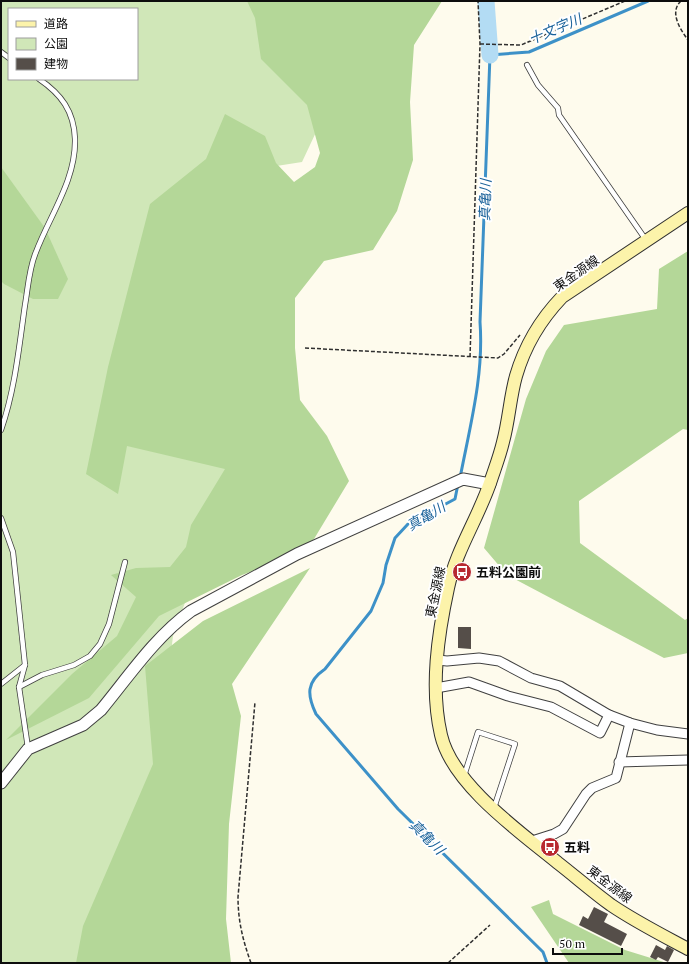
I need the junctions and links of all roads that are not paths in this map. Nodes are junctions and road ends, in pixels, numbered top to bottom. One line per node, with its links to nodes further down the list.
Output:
1 (527, 65): 4 (lane)
2 (40, 80): 5 (lane)
3 (688, 213): 4 (main road, 東金源線)
4 (647, 242): 6 (main road, 東金源線)
5 (1, 430)
6 (490, 484): 9 (main road, 東金源線); 17 (street)
7 (1, 518): 10 (lane)
8 (125, 562): 12 (lane)
9 (438, 660): 13 (main road, 東金源線); 14 (street)
10 (25, 665): 11 (lane); 12 (lane)
11 (1, 684)
12 (19, 687): 17 (lane)
13 (436, 688): 14 (street); 20 (main road, 東金源線)
14 (609, 715): 15 (street)
15 (630, 723): 16 (street); 19 (street)
16 (688, 734)
17 (28, 749): 21 (street)
18 (688, 760): 19 (street)
19 (619, 762): 23 (street)
20 (463, 778): 22 (main road, 東金源線); 22 (lane)
21 (1, 783)
22 (494, 808): 23 (main road, 東金源線)
23 (532, 841): 24 (main road, 東金源線)
24 (688, 949)

